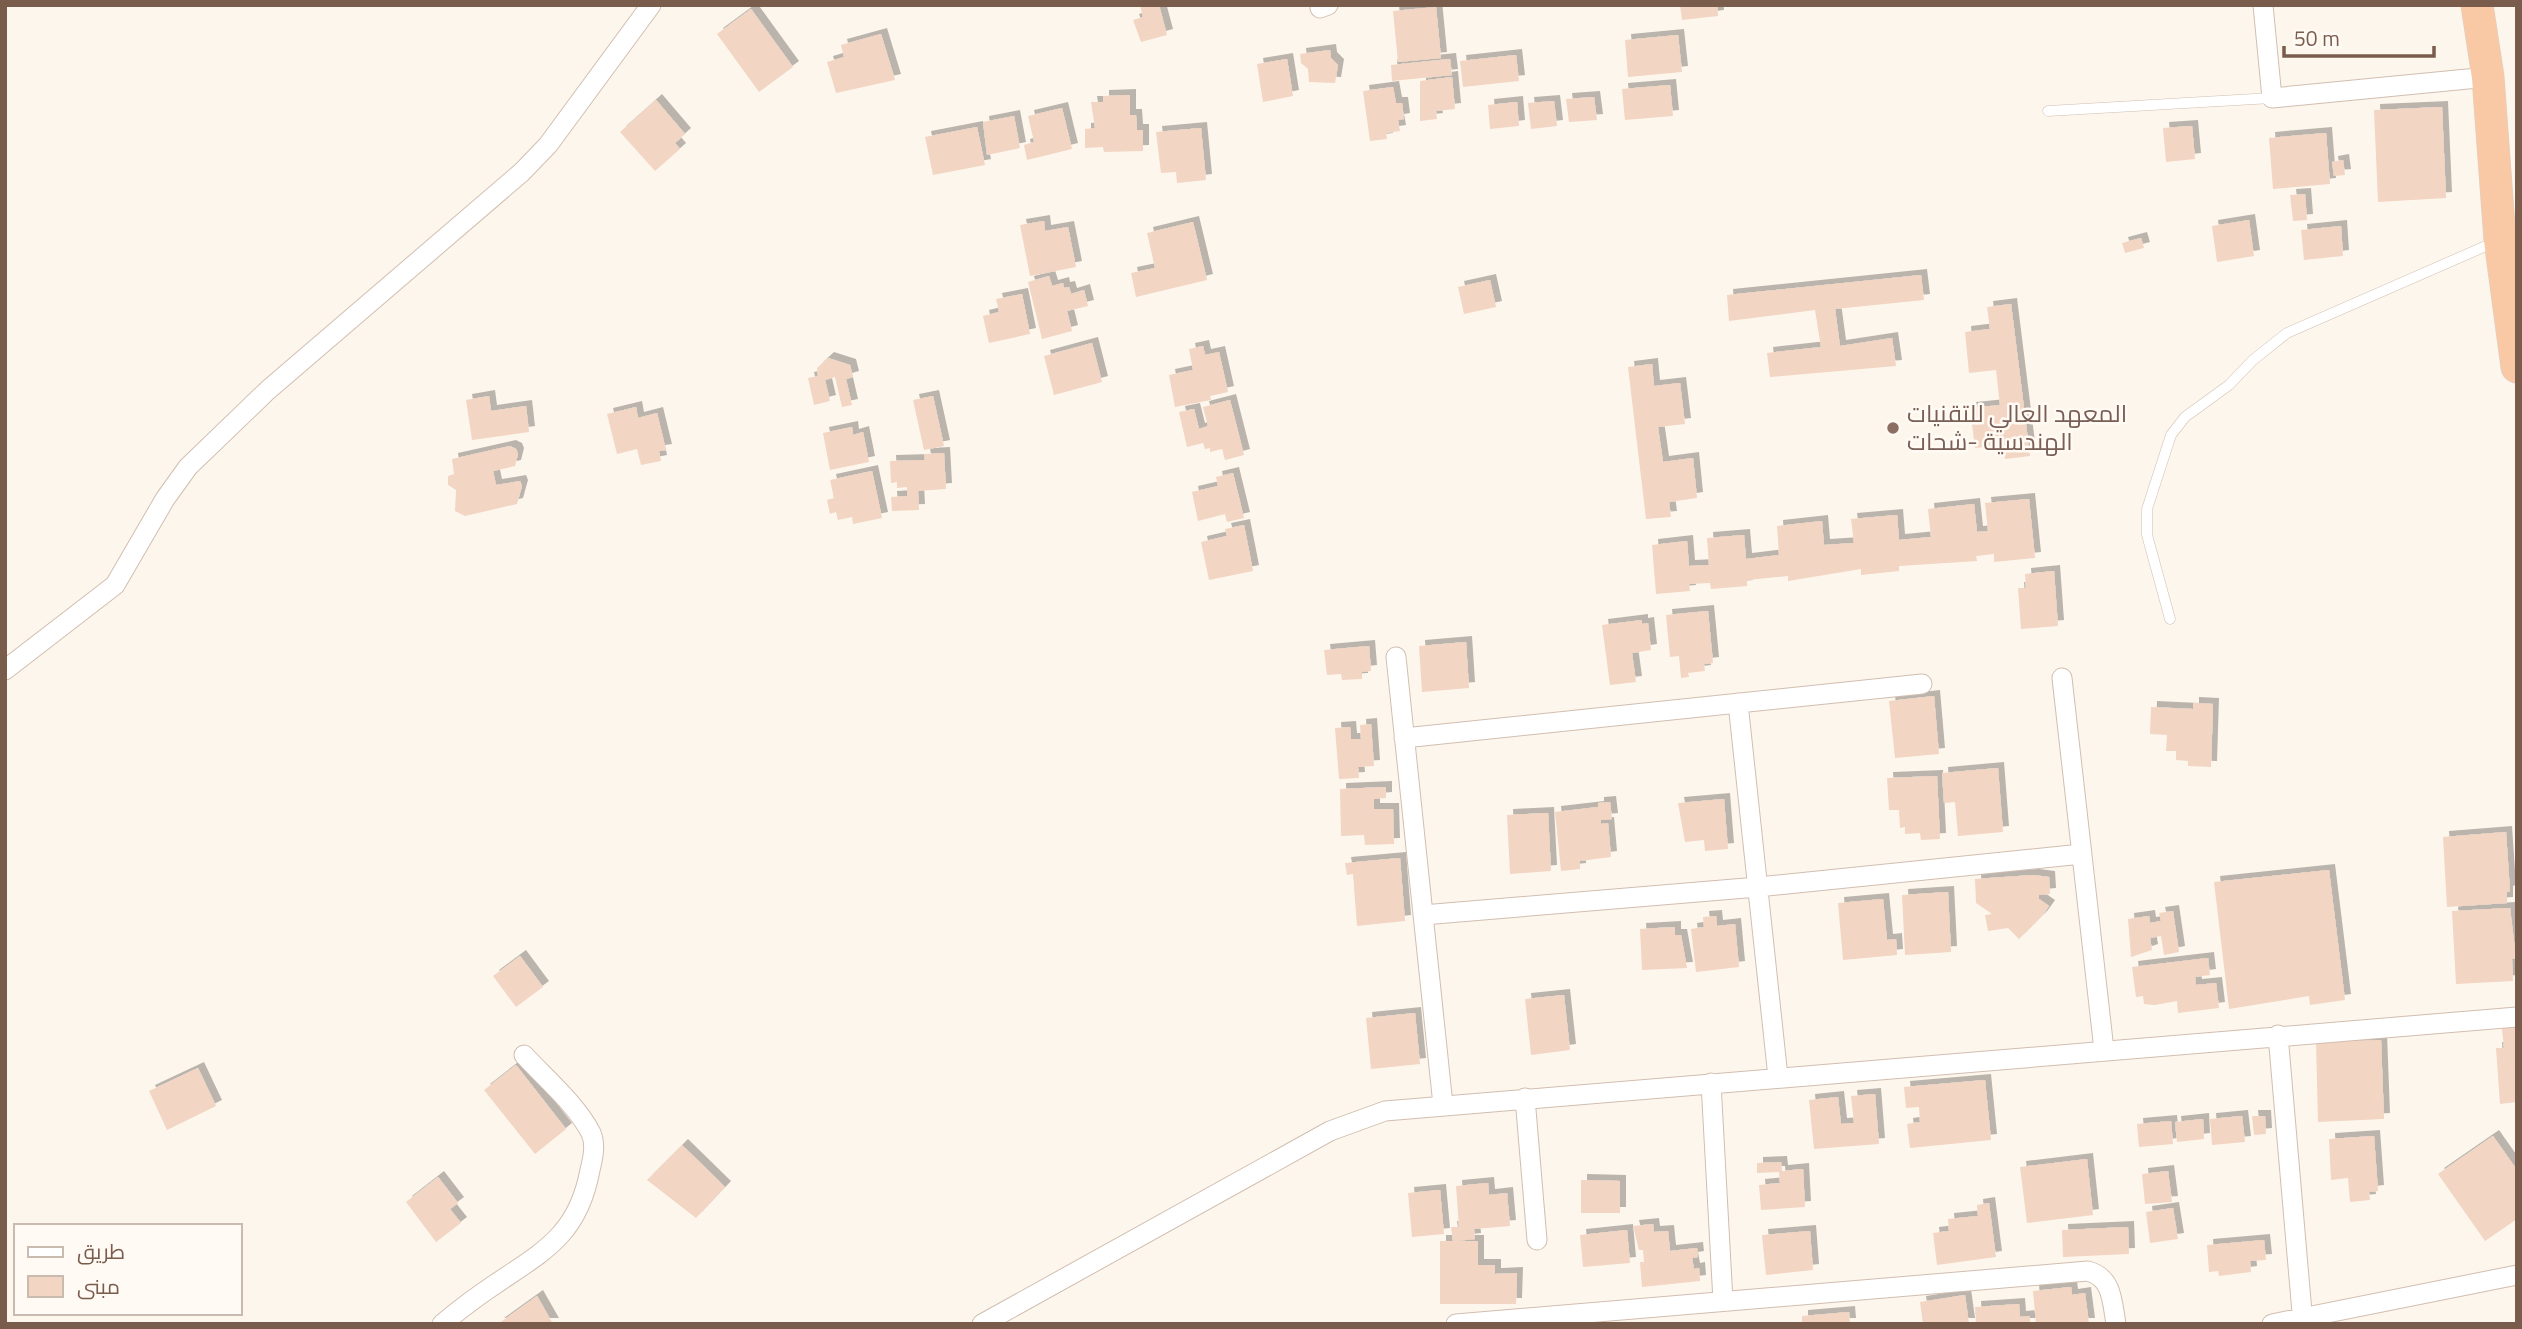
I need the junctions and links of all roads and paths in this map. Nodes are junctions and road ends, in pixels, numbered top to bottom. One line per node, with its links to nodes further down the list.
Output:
1 (652, 5): 11 (street)
2 (2263, 5): 5 (street)
3 (2477, 5): 4 (highway)
4 (2488, 77): 5 (street); 7 (highway)
5 (2272, 98): 6 (lane)
6 (2049, 111)
7 (2500, 240): 8 (highway); 9 (lane)
8 (2517, 367)
9 (2171, 619)
10 (1396, 657): 15 (street)
11 (5, 670)
12 (2062, 678): 16 (street)
13 (1922, 684): 14 (street)
14 (1738, 703): 15 (street); 17 (street)
15 (1404, 738): 18 (street)
16 (2082, 854): 17 (street); 21 (street)
17 (1758, 887): 18 (street); 23 (street)
18 (1423, 915): 26 (street)
19 (2517, 1017): 20 (street)
20 (2278, 1035): 21 (street); 30 (street)
21 (2104, 1050): 23 (street)
22 (524, 1055): 31 (street)
23 (1778, 1077): 24 (street)
24 (1711, 1083): 25 (street); 29 (street)
25 (1525, 1098): 26 (street); 27 (street)
26 (1443, 1105): 32 (street)
27 (1537, 1240)
28 (2517, 1275): 30 (street)
29 (1723, 1301): 33 (street); 34 (street)
30 (2303, 1321): 35 (street)
31 (442, 1324)
32 (982, 1324)
33 (1456, 1324)
34 (2116, 1324)
35 (2272, 1324)

